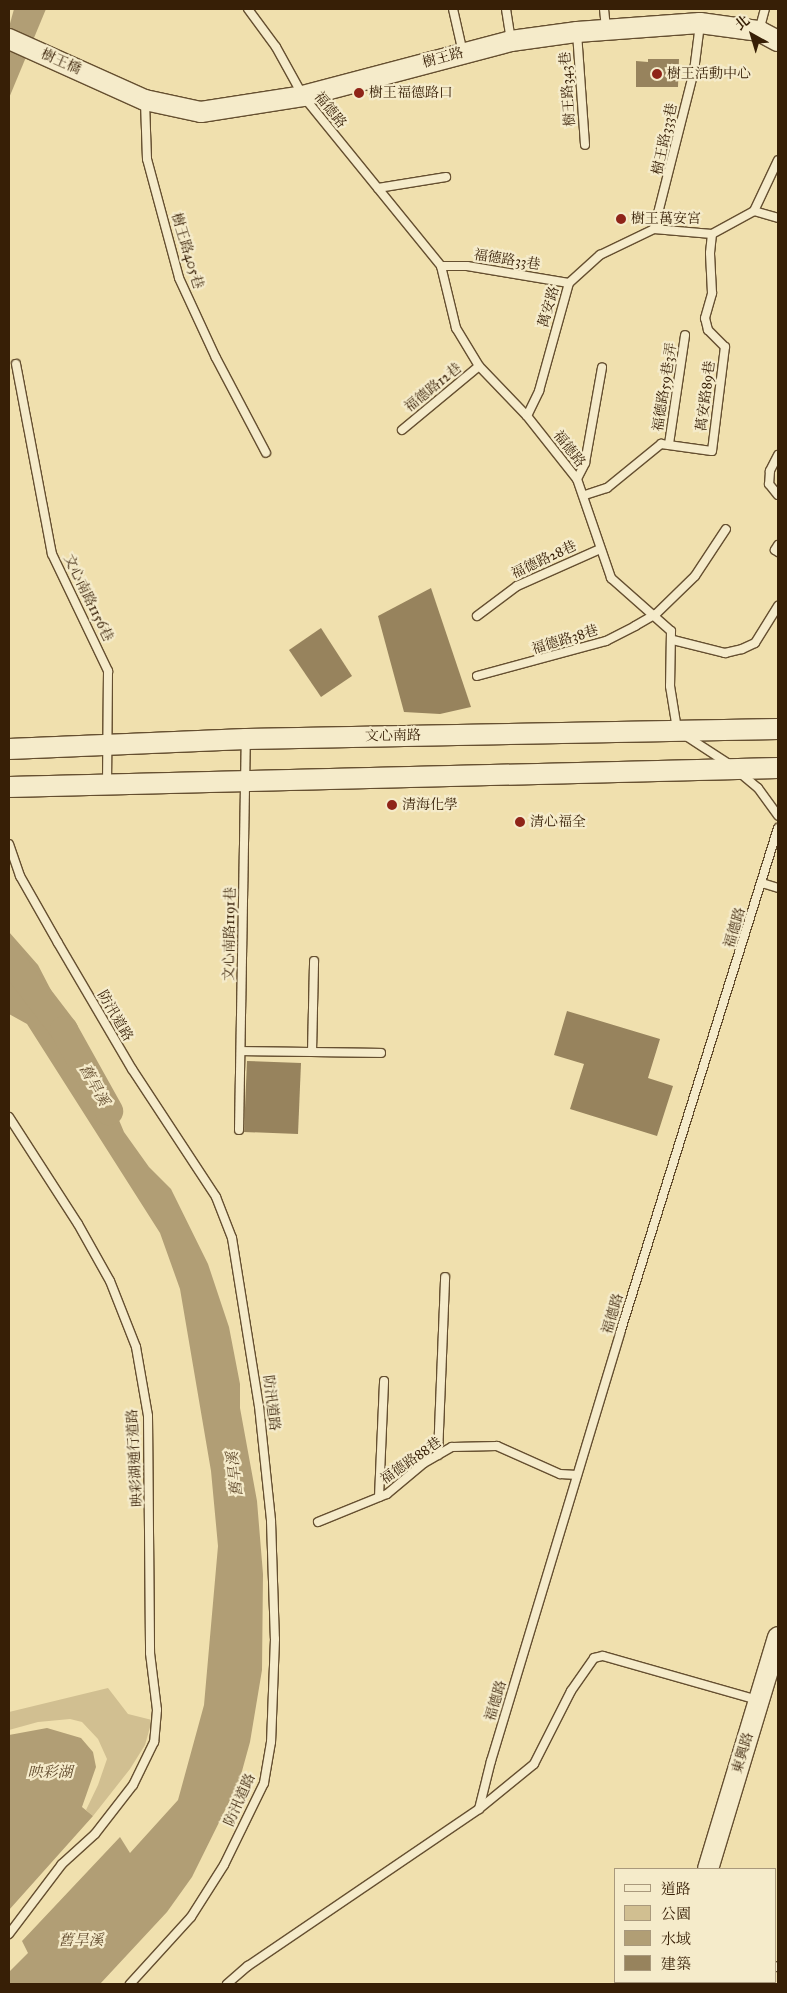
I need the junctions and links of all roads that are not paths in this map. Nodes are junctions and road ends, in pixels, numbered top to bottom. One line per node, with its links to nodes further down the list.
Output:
1 (248, 9): 15 (lane, 福德路)
2 (453, 9): 13 (lane)
3 (506, 9): 11 (lane)
4 (604, 9): 7 (lane)
5 (765, 9): 8 (lane)
6 (700, 23): 7 (main road, 樹王路); 8 (main road, 樹王路); 23 (lane, 樹王路333巷)
7 (606, 30): 9 (main road, 樹王路)
8 (759, 31): 12 (main road, 樹王路)
9 (577, 32): 11 (main road, 樹王路); 17 (lane, 樹王路343巷)
10 (9, 40): 14 (main road, 樹王橋)
11 (511, 40): 13 (main road, 樹王路)
12 (778, 40)
13 (463, 53): 15 (main road, 樹王路)
14 (113, 86): 16 (main road, 樹王路)
15 (302, 96): 16 (main road, 樹王路); 20 (lane, 福德路)
16 (145, 100): 34 (lane, 樹王路405巷)
17 (585, 145)
18 (778, 160): 21 (lane)
19 (446, 177): 20 (lane)
20 (378, 188): 25 (lane, 福德路)
21 (754, 211): 22 (lane); 24 (lane)
22 (778, 218)
23 (654, 229): 24 (lane); 26 (lane, 萬安路)
24 (712, 234): 33 (lane, 萬安路89巷)
25 (441, 266): 26 (lane, 福德路33巷); 29 (lane, 福德路)
26 (569, 283): 31 (lane, 萬安路)
27 (686, 335): 33 (lane, 福德路59巷3弄)
28 (16, 364): 51 (lane, 文心南路1156巷)
29 (480, 366): 31 (lane, 福德路); 32 (lane, 福德路12巷)
30 (602, 368): 36 (lane)
31 (527, 416): 36 (lane, 福德路)
32 (402, 430)
33 (668, 444): 37 (lane)
34 (266, 453)
35 (778, 455): 38 (lane)
36 (577, 479): 37 (lane, 福德路)
37 (585, 495): 41 (lane, 福德路)
38 (778, 495)
39 (726, 528): 44 (lane, 福德路38巷)
40 (778, 545): 42 (lane)
41 (600, 549): 44 (lane, 福德路); 45 (lane, 福德路28巷)
42 (778, 552)
43 (778, 606): 46 (lane)
44 (656, 614): 46 (lane, 福德路); 47 (lane, 福德路38巷)
45 (478, 616)
46 (673, 640): 49 (lane)
47 (477, 676)
48 (778, 729): 49 (main road, 文心南路)
49 (677, 730): 50 (main road, 文心南路); 54 (lane)
50 (246, 740): 51 (main road, 文心南路); 55 (lane, 文心南路1191巷)
51 (106, 744): 52 (main road, 文心南路); 56 (lane, 文心南路1156巷)
52 (9, 749)
53 (778, 768): 54 (main road)
54 (736, 769): 55 (main road); 58 (lane)
55 (245, 782): 56 (main road); 64 (lane, 文心南路1191巷)
56 (107, 784): 57 (main road)
57 (9, 787)
58 (778, 816)
59 (778, 828): 61 (lane, 福德路)
60 (9, 844): 80 (lane, 防汛道路)
61 (762, 883): 62 (lane); 72 (lane, 福德路)
62 (778, 888)
63 (314, 961): 65 (lane)
64 (241, 1051): 65 (lane); 68 (lane, 文心南路1191巷)
65 (312, 1052): 66 (lane)
66 (381, 1053)
67 (9, 1117): 79 (lane, 映彩湖通行道路)
68 (239, 1130)
69 (445, 1277): 71 (lane)
70 (384, 1381): 73 (lane)
71 (438, 1455): 72 (lane, 福德路88巷); 73 (lane, 福德路88巷)
72 (577, 1476): 77 (lane, 福德路)
73 (379, 1497): 74 (lane, 福德路88巷)
74 (318, 1522)
75 (778, 1637): 76 (main road, 東興路)
76 (759, 1701): 77 (lane); 78 (main road, 東興路)
77 (479, 1809): 81 (lane)
78 (708, 1868)
79 (9, 1934)
80 (130, 1984)
81 (227, 1984)

